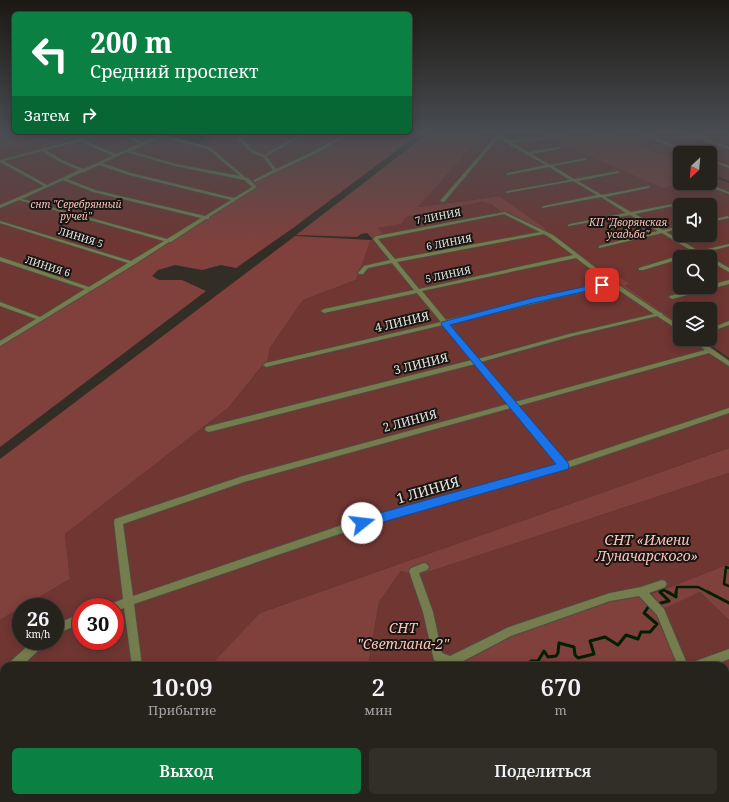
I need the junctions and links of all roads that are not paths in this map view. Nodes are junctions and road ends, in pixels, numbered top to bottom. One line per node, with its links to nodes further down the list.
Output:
1 (17, 169): 16 (street)
2 (116, 169): 23 (street)
3 (198, 169): 13 (street)
4 (236, 169): 13 (street)
5 (469, 169): 24 (street)
6 (532, 169): 11 (street)
7 (556, 169): 14 (street)
8 (84, 170): 12 (street)
9 (275, 170): 15 (street)
10 (618, 172): 14 (street)
11 (508, 174)
12 (63, 179): 16 (street); 32 (street)
13 (248, 179): 15 (street)
14 (574, 180): 19 (street); 21 (street)
15 (255, 184): 23 (street)
16 (47, 186): 22 (street)
17 (648, 187): 21 (street)
18 (717, 188): 20 (street)
19 (508, 192)
20 (729, 192)
21 (601, 196): 29 (street); 30 (street)
22 (19, 199): 26 (street); 39 (street)
23 (235, 200): 32 (street)
24 (442, 201)
25 (0, 202): 26 (street)
26 (5, 205): 28 (street)
27 (673, 205): 30 (street)
28 (0, 207)
29 (544, 208)
30 (630, 213): 35 (street); 37 (street)
31 (728, 217): 33 (street)
32 (207, 218): 39 (street)
33 (717, 219)
34 (0, 222): 48 (street, ЛИНИЯ 5)
35 (570, 225)
36 (673, 229): 37 (street)
37 (662, 231): 41 (street); 42 (street)
38 (544, 233): 44 (street); 47 (street, 6 ЛИНИЯ); 47 (street, 7 ЛИНИЯ)
39 (169, 241): 48 (street)
40 (729, 245): 43 (street)
41 (601, 246)
42 (695, 250)
43 (707, 250)
44 (577, 256): 54 (street); 57 (street, 5 ЛИНИЯ)
45 (0, 259): 56 (street, ЛИНИЯ 6)
46 (673, 259): 50 (street)
47 (393, 261): 52 (street, 6 ЛИНИЯ); 57 (street)
48 (133, 263): 56 (street)
49 (717, 263): 51 (street)
50 (641, 269)
51 (729, 270)
52 (361, 273)
53 (729, 282): 55 (street)
54 (612, 283): 62 (street); 65 (street, 4 ЛИНИЯ)
55 (717, 285)
56 (90, 289): 63 (street)
57 (417, 290): 61 (street, 5 ЛИНИЯ); 65 (street)
58 (686, 294): 59 (street)
59 (672, 298)
60 (0, 304): 63 (street)
61 (324, 311)
62 (660, 314): 66 (street); 71 (street, 3 ЛИНИЯ)
63 (41, 319): 68 (street)
64 (729, 323): 67 (street)
65 (445, 324): 71 (street); 73 (street, 4 ЛИНИЯ)
66 (673, 324)
67 (717, 327)
68 (0, 344)
69 (703, 346): 70 (street)
70 (709, 351): 72 (street); 74 (street, 2 ЛИНИЯ)
71 (478, 361): 74 (street); 76 (street, 3 ЛИНИЯ)
72 (729, 364)
73 (266, 365)
74 (512, 406): 77 (street); 81 (street, 2 ЛИНИЯ)
75 (729, 410): 77 (street, 1 ЛИНИЯ)
76 (210, 429)
77 (564, 466): 81 (street, 1 ЛИНИЯ)
78 (424, 567): 80 (street)
79 (662, 584): 80 (street)
80 (641, 591): 87 (street)
81 (127, 602): 82 (street, 1 ЛИНИЯ); 86 (street)
82 (124, 603)
83 (31, 650): 85 (street)
84 (729, 654): 88 (street)
85 (18, 662)
86 (136, 662)
87 (681, 662)
88 (708, 662)

